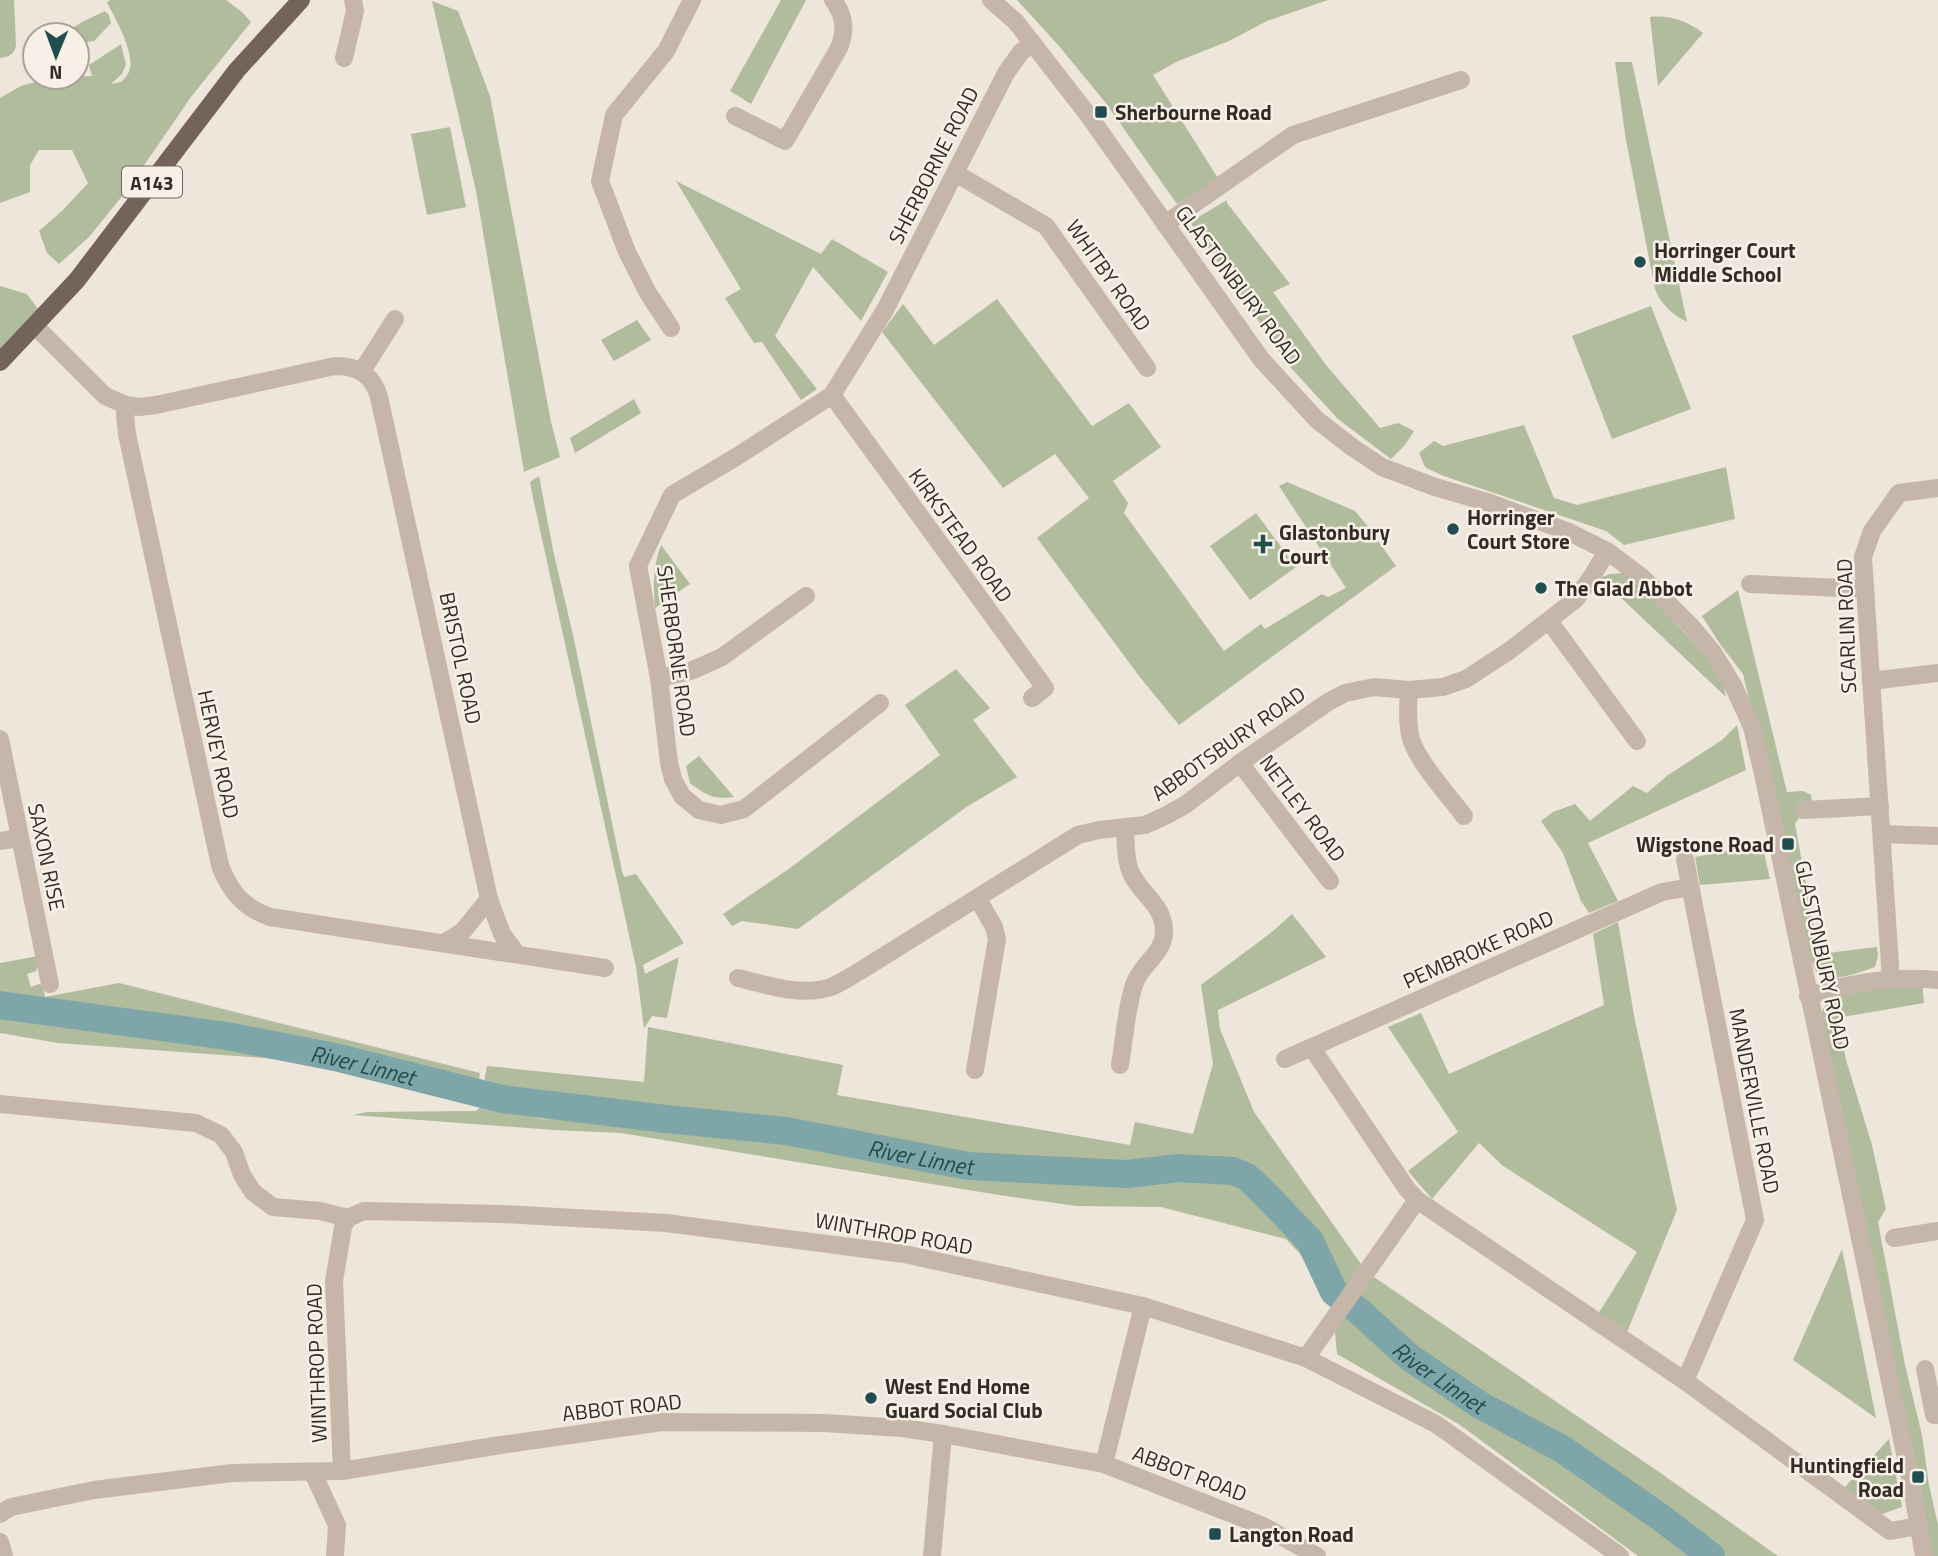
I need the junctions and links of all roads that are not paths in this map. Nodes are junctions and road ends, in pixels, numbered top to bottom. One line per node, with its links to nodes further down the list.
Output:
1 (301, 0): 13 (main road, A143)
2 (353, 0): 7 (street)
3 (692, 0): 14 (street)
4 (833, 0): 9 (street)
5 (991, 0): 6 (street, GLASTONBURY ROAD)
6 (1032, 43): 10 (street, SHERBORNE ROAD); 11 (street, GLASTONBURY ROAD)
7 (344, 58)
8 (1461, 80): 11 (street)
9 (735, 116)
10 (956, 173): 16 (street, WHITBY ROAD); 18 (street, SHERBORNE ROAD)
11 (1165, 224): 21 (street, GLASTONBURY ROAD)
12 (395, 319): 17 (street)
13 (35, 326): 15 (main road, A143); 19 (street)
14 (671, 328)
15 (0, 362)
16 (1147, 368)
17 (362, 372): 19 (street); 46 (street, BRISTOL ROAD)
18 (832, 395): 27 (street, SHERBORNE ROAD); 30 (street, KIRKSTEAD ROAD)
19 (125, 405): 48 (street, HERVEY ROAD)
20 (1938, 488): 23 (street, SCARLIN ROAD)
21 (1607, 551): 25 (street, ABBOTSBURY ROAD); 55 (street, GLASTONBURY ROAD)
22 (1751, 584): 23 (street)
23 (1864, 589): 28 (street, SCARLIN ROAD)
24 (806, 596): 27 (street)
25 (1549, 621): 29 (street, ABBOTSBURY ROAD); 33 (street)
26 (1938, 673): 28 (street)
27 (659, 678): 31 (street, SHERBORNE ROAD)
28 (1871, 681): 36 (street, SCARLIN ROAD)
29 (1409, 690): 34 (street, ABBOTSBURY ROAD); 37 (street)
30 (1032, 698)
31 (880, 703)
32 (0, 739): 41 (street, SAXON RISE)
33 (1637, 740)
34 (1240, 763): 38 (street, ABBOTSBURY ROAD); 44 (street, NETLEY ROAD)
35 (1810, 805): 36 (street)
36 (1880, 806): 39 (street, SCARLIN ROAD)
37 (1464, 816)
38 (1125, 828): 47 (street, ABBOTSBURY ROAD); 58 (street)
39 (1882, 834): 40 (street); 52 (street, SCARLIN ROAD)
40 (1938, 836)
41 (19, 838): 42 (street); 54 (street, SAXON RISE)
42 (0, 841)
43 (1685, 859): 45 (street, MANDERVILLE ROAD)
44 (1330, 881)
45 (1690, 887): 56 (street, PEMBROKE ROAD); 68 (street, MANDERVILLE ROAD)
46 (489, 899): 48 (street); 49 (street, BRISTOL ROAD)
47 (978, 899): 51 (street, ABBOTSBURY ROAD); 59 (street)
48 (444, 943): 49 (street, HERVEY ROAD)
49 (517, 954): 50 (street, HERVEY ROAD)
50 (605, 968)
51 (738, 978)
52 (1891, 979): 53 (street); 55 (street)
53 (1938, 980)
54 (50, 984)
55 (1808, 996): 75 (street, GLASTONBURY ROAD)
56 (1312, 1048): 57 (street, PEMBROKE ROAD); 61 (street)
57 (1285, 1059)
58 (1120, 1065)
59 (975, 1070)
60 (0, 1104): 62 (street)
61 (1417, 1200): 66 (street); 68 (street)
62 (348, 1218): 65 (street, WINTHROP ROAD); 72 (street, WINTHROP ROAD)
63 (1938, 1231): 64 (street)
64 (1894, 1238)
65 (1143, 1306): 66 (street, WINTHROP ROAD); 71 (street)
66 (1306, 1358): 81 (street, WINTHROP ROAD)
67 (1925, 1369): 69 (street)
68 (1685, 1381): 75 (street)
69 (1938, 1415)
70 (943, 1434): 71 (street, ABBOT ROAD); 72 (street, ABBOT ROAD); 79 (street)
71 (1104, 1464): 80 (street, ABBOT ROAD)
72 (342, 1471): 73 (street, ABBOT ROAD)
73 (313, 1472): 74 (street, ABBOT ROAD); 78 (street)
74 (0, 1514)
75 (1918, 1526): 82 (street, GLASTONBURY ROAD)
76 (0, 1542): 77 (street)
77 (4, 1556)
78 (335, 1556)
79 (932, 1556)
80 (1317, 1556)
81 (1620, 1556)
82 (1924, 1556)

